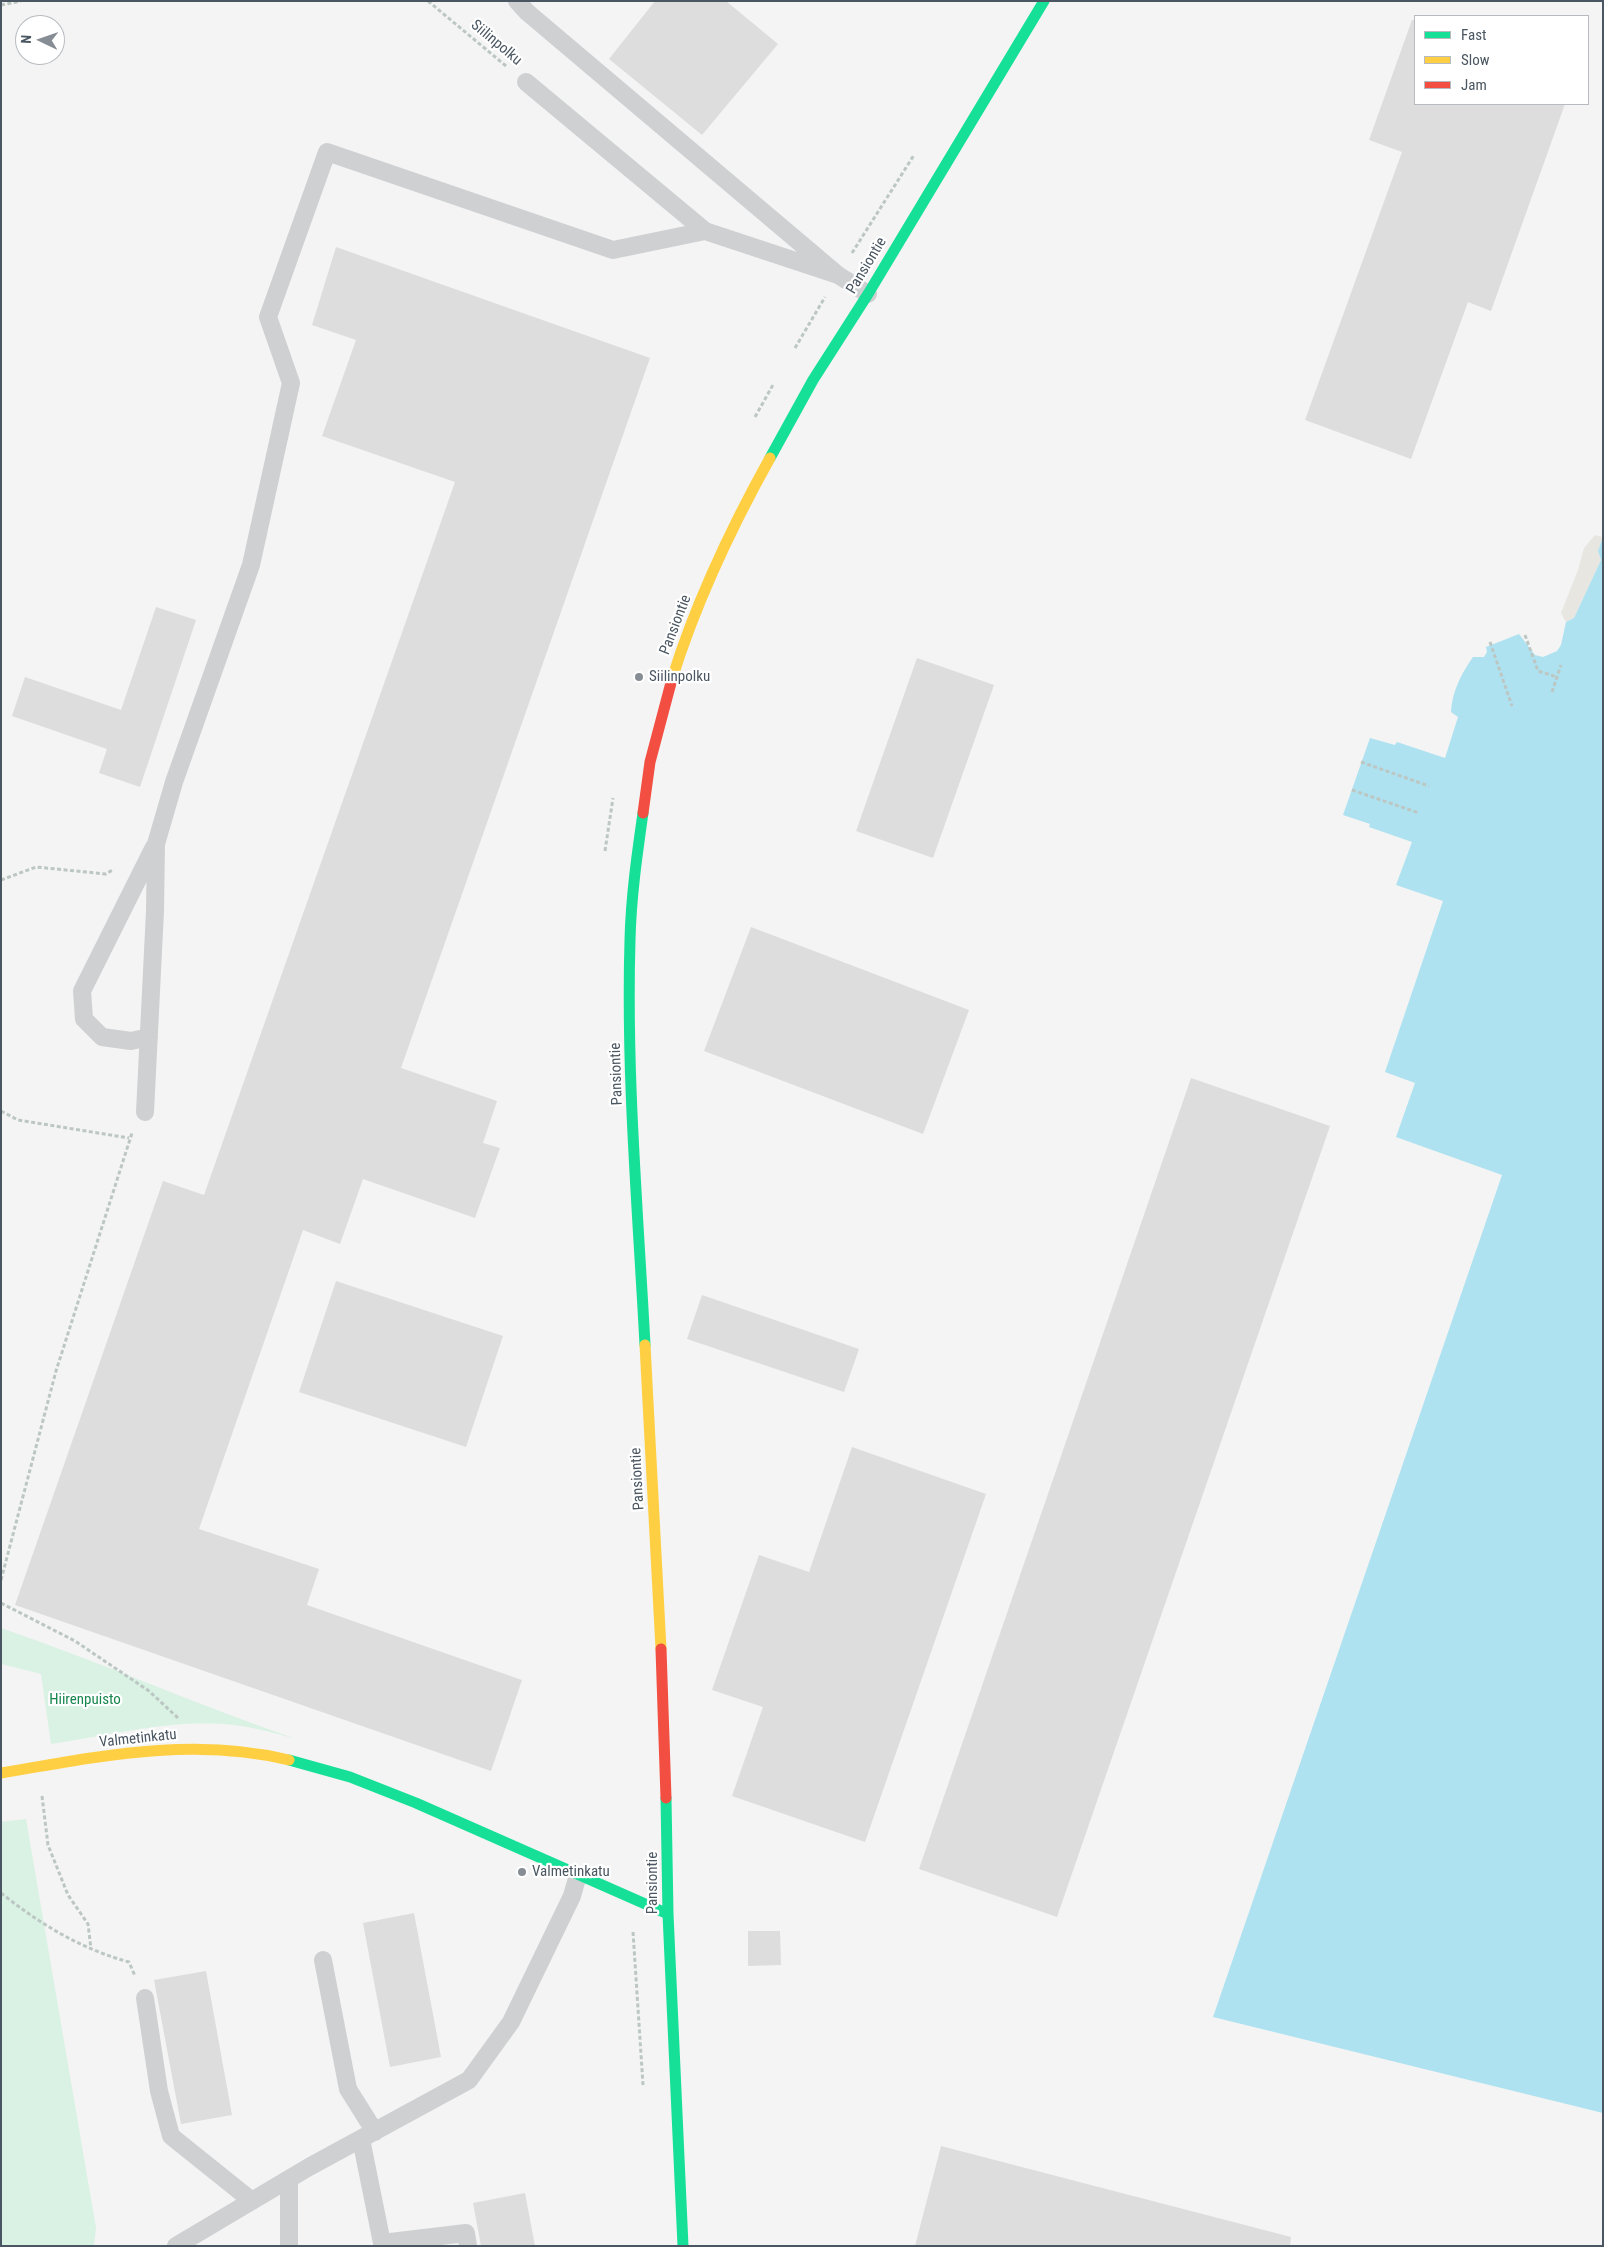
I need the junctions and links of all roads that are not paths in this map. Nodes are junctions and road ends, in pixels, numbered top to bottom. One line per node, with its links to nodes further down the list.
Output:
1 (517, 1): 5 (lane)
2 (1044, 1): 6 (street, Pansiontie)
3 (526, 82): 4 (lane)
4 (705, 231): 5 (lane); 7 (lane)
5 (838, 275): 6 (lane)
6 (868, 294): 12 (street, Pansiontie)
7 (156, 844): 8 (lane); 8 (lane)
8 (149, 1037): 9 (lane)
9 (145, 1112)
10 (1, 1774): 11 (street, Valmetinkatu)
11 (578, 1875): 12 (street, Valmetinkatu); 15 (lane)
12 (668, 1914): 21 (street, Pansiontie)
13 (322, 1960): 15 (lane)
14 (144, 1998): 17 (lane)
15 (368, 2136): 16 (lane); 20 (lane)
16 (289, 2179): 17 (lane); 19 (lane)
17 (252, 2201): 18 (lane)
18 (176, 2246)
19 (289, 2246)
20 (468, 2246)
21 (683, 2246)

